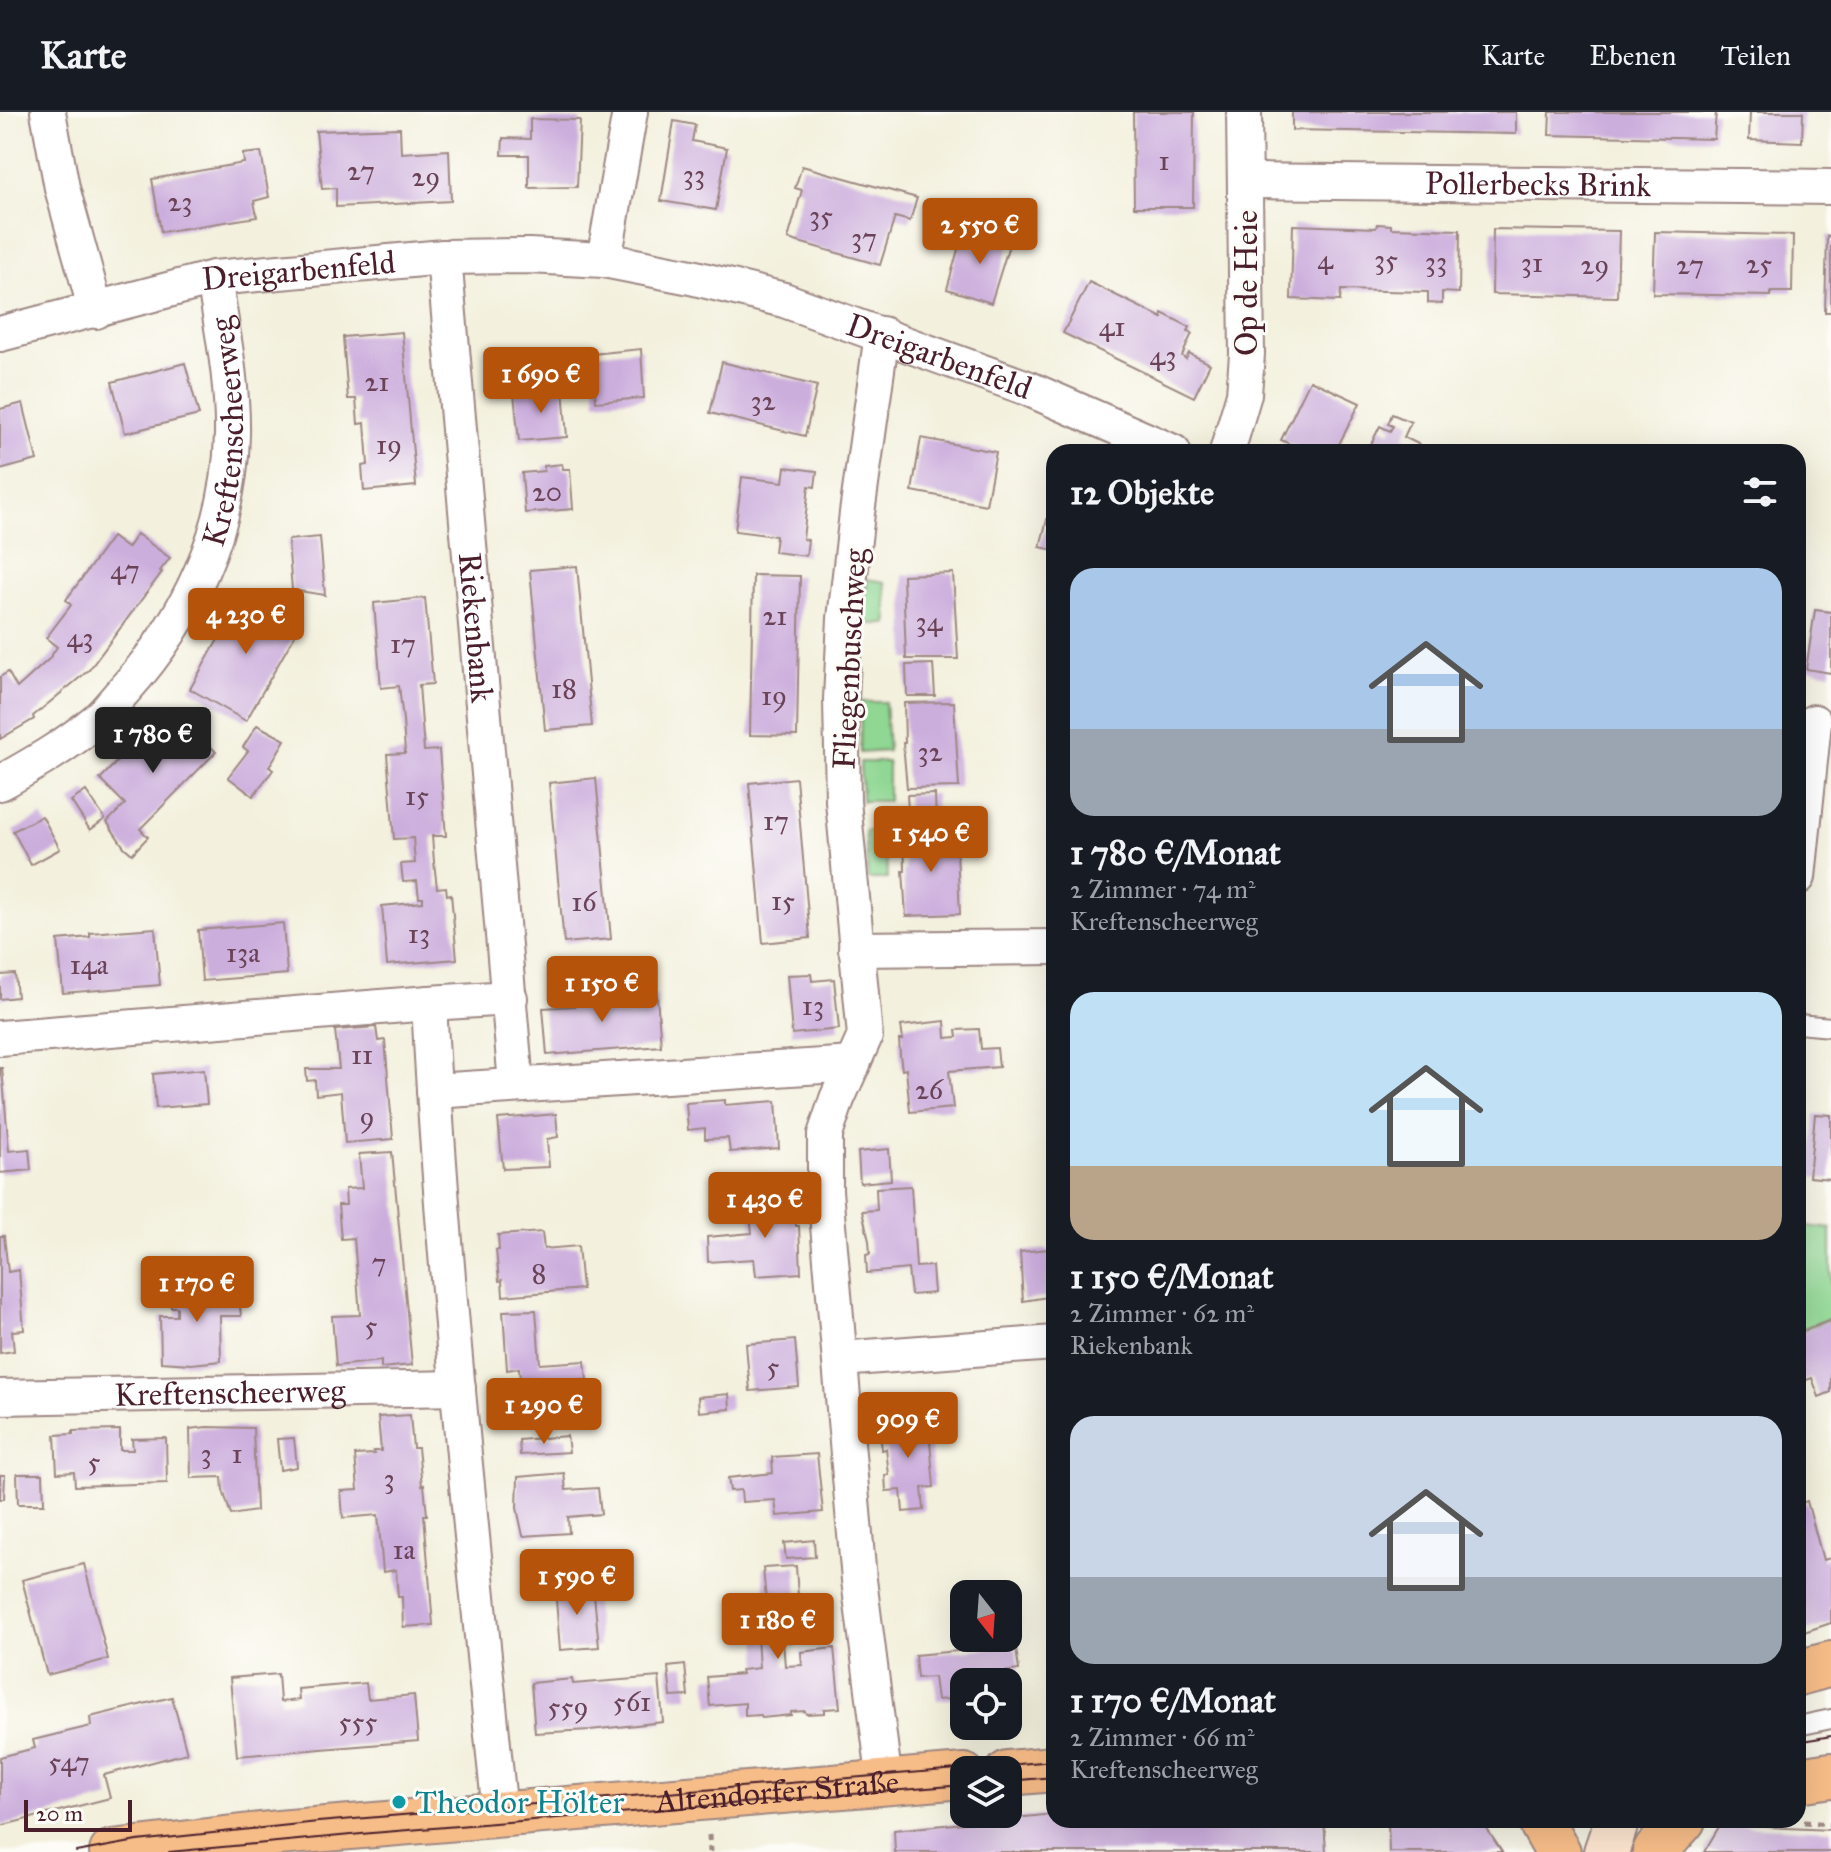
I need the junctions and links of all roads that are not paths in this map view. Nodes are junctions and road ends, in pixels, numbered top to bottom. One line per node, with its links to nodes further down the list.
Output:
1 (48, 112): 9 (street)
2 (630, 112): 7 (street)
3 (1244, 112): 4 (street, Op de Heie)
4 (1246, 181): 5 (street, Pollerbecks Brink); 13 (street, Op de Heie)
5 (1831, 187)
6 (444, 257): 7 (street, Dreigarbenfeld); 8 (street, Dreigarbenfeld); 19 (street, Riekenbank)
7 (604, 260): 11 (street, Dreigarbenfeld)
8 (214, 278): 9 (street, Dreigarbenfeld); 15 (street, Kreftenscheerweg)
9 (96, 311): 10 (street, Dreigarbenfeld)
10 (0, 334)
11 (882, 334): 12 (street, Dreigarbenfeld); 18 (street, Fliegenbuschweg)
12 (1155, 444)
13 (1229, 444)
14 (1814, 721): 16 (street)
15 (0, 783)
16 (1806, 799)
17 (1046, 947): 18 (street)
18 (856, 949): 24 (street, Fliegenbuschweg)
19 (510, 998): 20 (street); 25 (street, Riekenbank)
20 (429, 1003): 23 (street); 26 (street)
21 (1806, 1025): 22 (lane)
22 (1831, 1027)
23 (0, 1038)
24 (853, 1064): 25 (street); 28 (street, Fliegenbuschweg)
25 (516, 1084): 26 (street)
26 (434, 1091): 29 (street)
27 (1046, 1344): 28 (street)
28 (840, 1359): 38 (street, Fliegenbuschweg)
29 (458, 1388): 30 (street, Kreftenscheerweg); 39 (street)
30 (0, 1397)
31 (1831, 1664): 32 (main road)
32 (1806, 1671)
33 (1831, 1719): 34 (lane)
34 (1806, 1724)
35 (1046, 1770): 36 (main road)
36 (1022, 1772)
37 (950, 1777): 38 (main road, Altendorfer Straße)
38 (885, 1783): 39 (main road, Altendorfer Straße)
39 (500, 1814): 43 (main road, Altendorfer Straße)
40 (1544, 1828): 44 (main road)
41 (1614, 1828): 45 (main road)
42 (1676, 1828): 46 (main road)
43 (112, 1852)
44 (1558, 1852)
45 (1606, 1852)
46 (1655, 1852)

